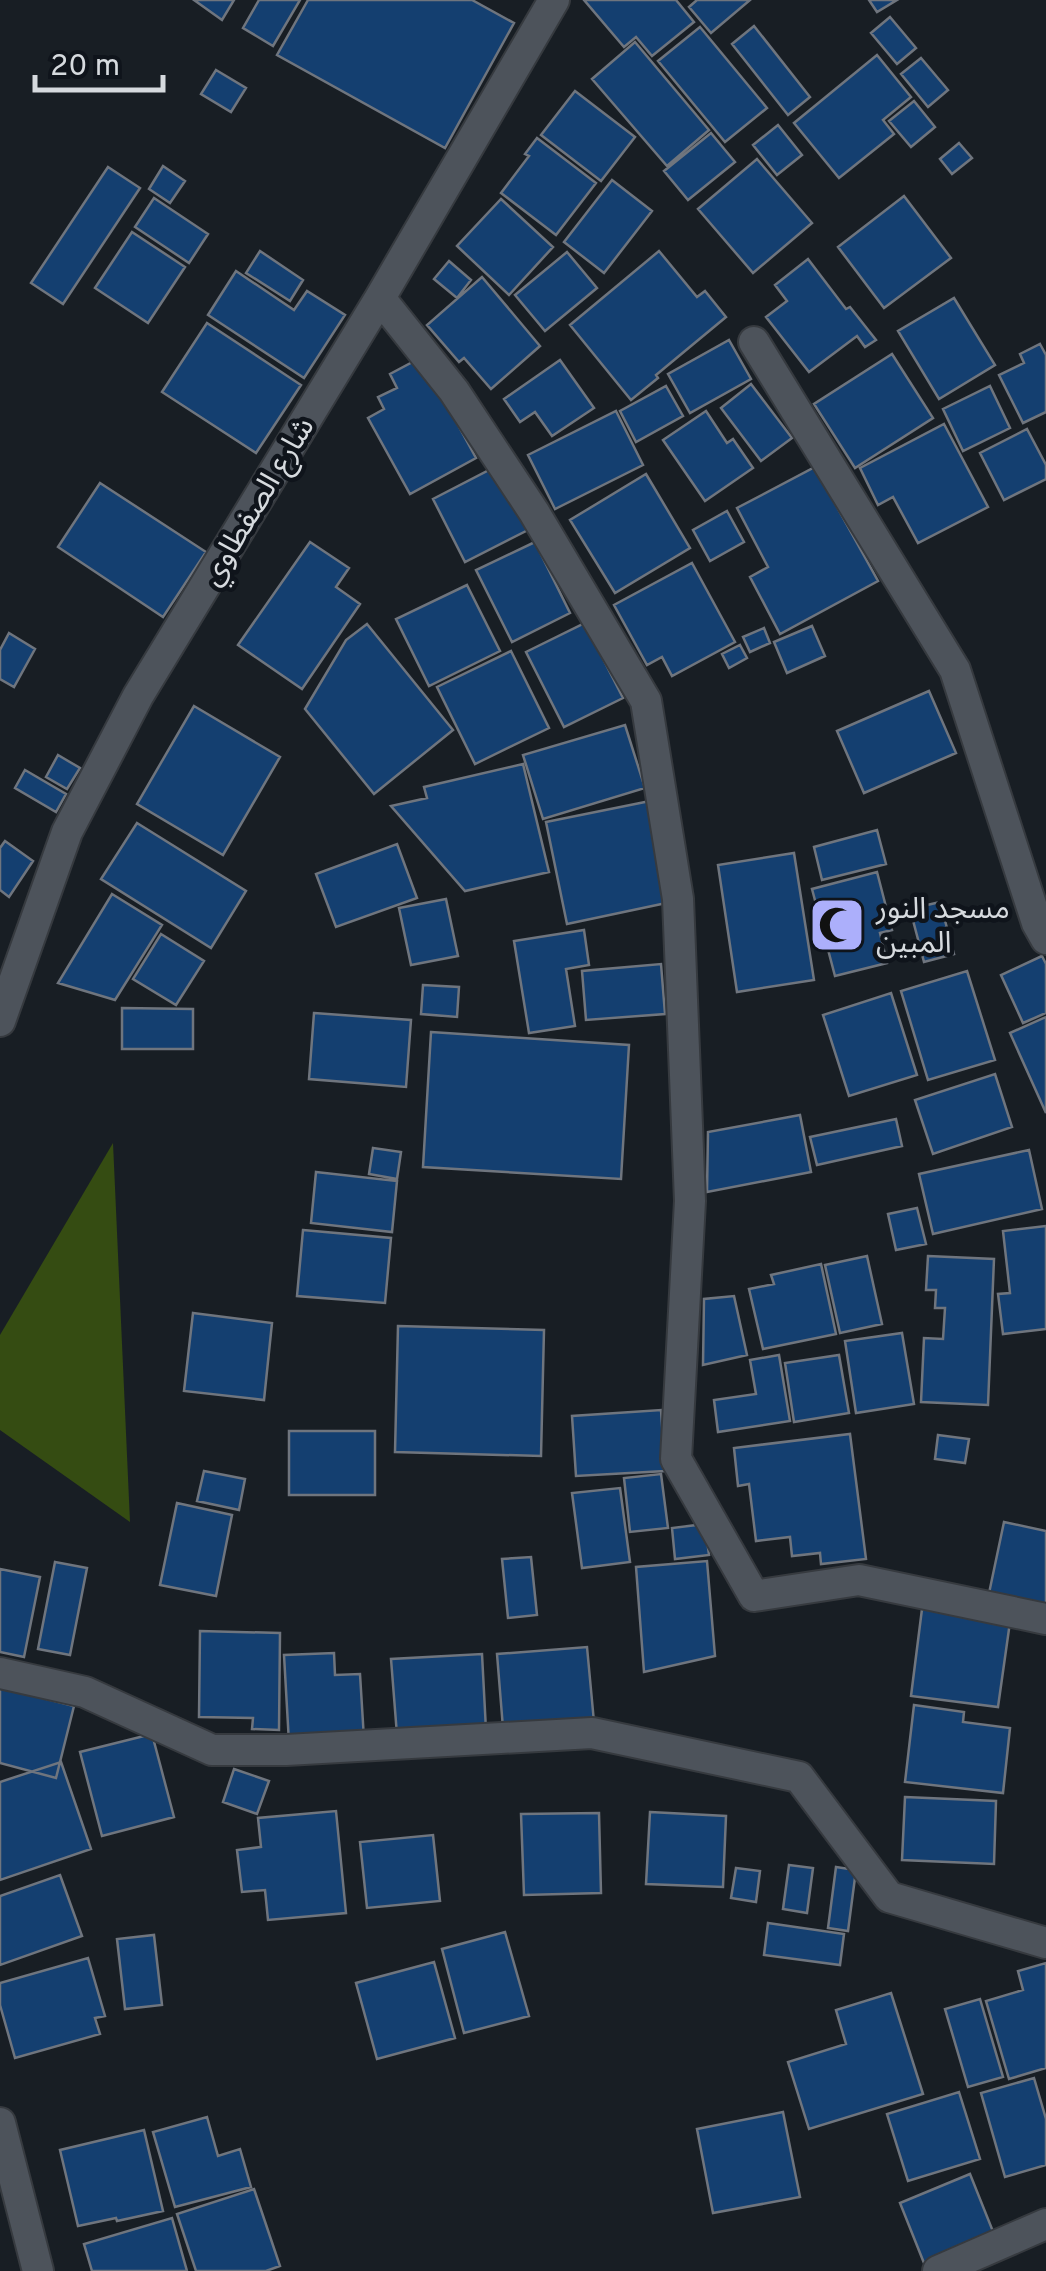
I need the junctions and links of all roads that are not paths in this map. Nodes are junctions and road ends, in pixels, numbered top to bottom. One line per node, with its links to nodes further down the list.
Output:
1 (554, 0): 2 (street, شارع الصفطاوي)
2 (380, 298): 5 (street, شارع الصفطاوي); 6 (street)
3 (754, 342): 4 (street)
4 (1046, 939)
5 (0, 1021)
6 (1046, 1619)
7 (1046, 1634): 8 (street)
8 (1046, 1644)
9 (0, 1673): 10 (street)
10 (1046, 1943)
11 (0, 2123): 13 (street)
12 (1046, 2224): 14 (street)
13 (38, 2271)
14 (938, 2271)

